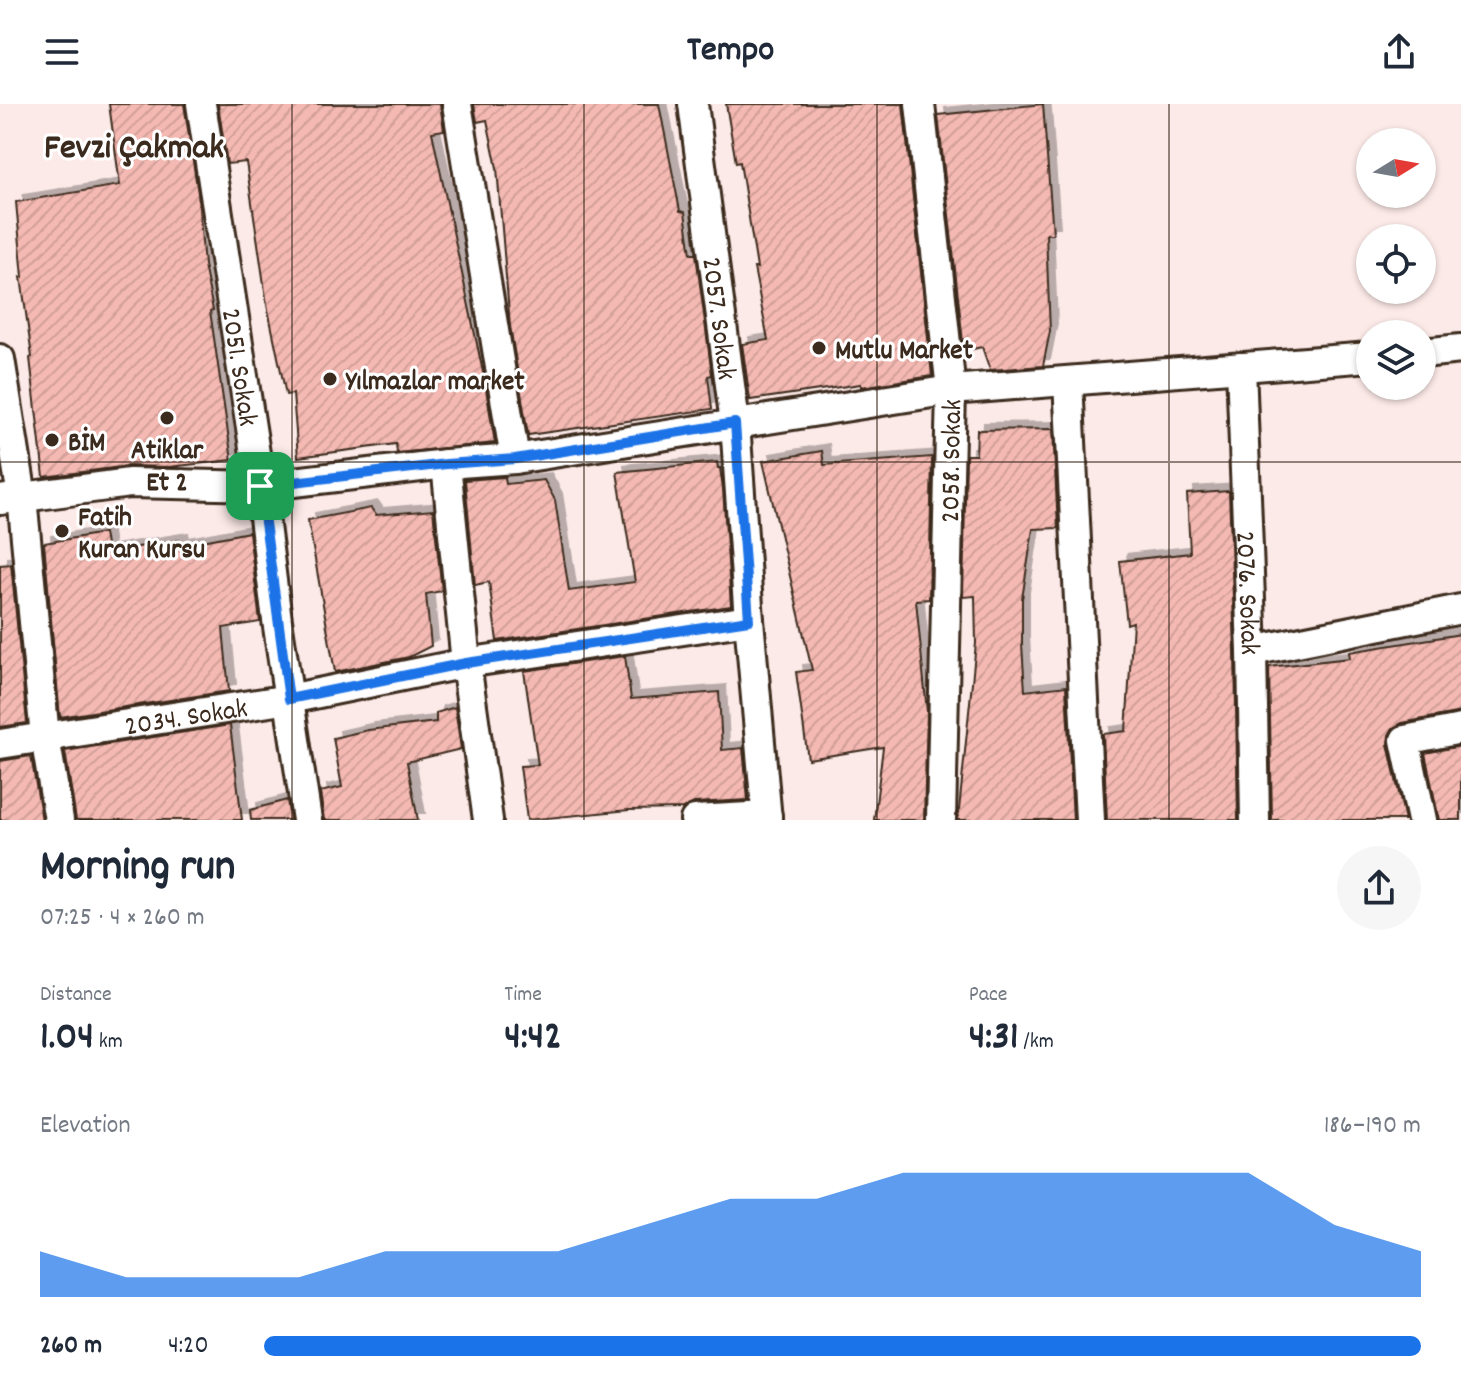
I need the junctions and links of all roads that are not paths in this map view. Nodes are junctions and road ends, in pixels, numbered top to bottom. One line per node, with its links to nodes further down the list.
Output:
1 (201, 104): 15 (street, 2051. Sokak)
2 (457, 104): 13 (street)
3 (693, 104): 12 (street, 2057. Sokak)
4 (920, 104): 11 (street, 2058. Sokak)
5 (1461, 349): 6 (street)
6 (1436, 352)
7 (1356, 358): 9 (street)
8 (0, 359): 16 (street)
9 (1241, 367): 10 (street); 19 (street, 2076. Sokak)
10 (1068, 381): 11 (street); 31 (street)
11 (951, 390): 12 (street); 30 (street, 2058. Sokak)
12 (735, 423): 13 (street); 18 (street, 2057. Sokak)
13 (515, 459): 14 (street)
14 (446, 464): 15 (street); 20 (street)
15 (260, 486): 16 (street); 21 (street, 2051. Sokak)
16 (11, 498): 23 (street)
17 (1461, 609): 19 (street)
18 (749, 620): 20 (street, 2034. Sokak); 25 (street, 2057. Sokak)
19 (1252, 651): 32 (street, 2076. Sokak)
20 (466, 663): 21 (street, 2034. Sokak); 28 (street)
21 (289, 699): 23 (street, 2034. Sokak); 27 (street, 2051. Sokak)
22 (1461, 729): 33 (street)
23 (45, 737): 24 (street, 2034. Sokak); 26 (street)
24 (0, 744)
25 (767, 818): 29 (street)
26 (59, 820)
27 (307, 820)
28 (488, 820)
29 (695, 820)
30 (941, 820)
31 (1090, 820)
32 (1255, 820)
33 (1422, 820)

